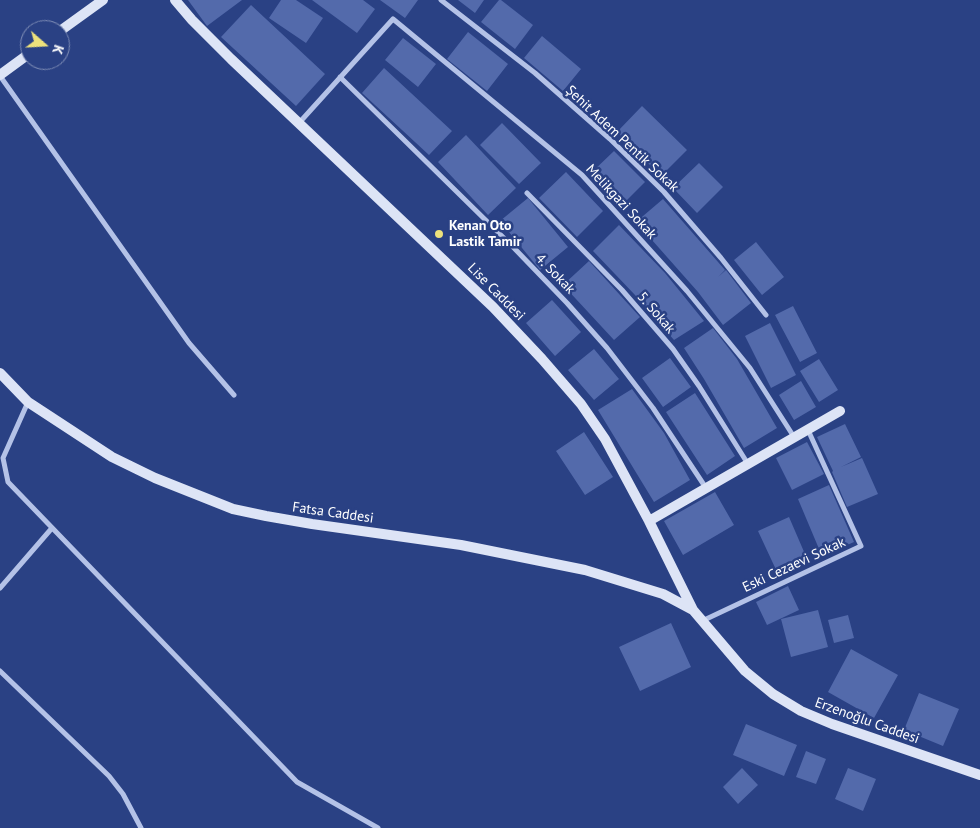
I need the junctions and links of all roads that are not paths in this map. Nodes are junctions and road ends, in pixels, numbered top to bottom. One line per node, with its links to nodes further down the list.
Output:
1 (103, 0): 4 (street)
2 (175, 0): 8 (street, Lise Caddesi)
3 (441, 0): 10 (street, Şehit Adem Pentik Sokak)
4 (70, 24)
5 (20, 61): 6 (street)
6 (0, 76): 12 (street)
7 (340, 77): 8 (street); 16 (street, Melikgazi Sokak); 18 (street, 4. Sokak)
8 (299, 123): 19 (street, Lise Caddesi)
9 (527, 193): 17 (street, 5. Sokak)
10 (766, 315)
11 (0, 373): 13 (street, Fatsa Caddesi)
12 (234, 395)
13 (28, 402): 20 (street); 22 (street, Fatsa Caddesi)
14 (840, 412): 15 (street)
15 (808, 430): 16 (street); 23 (street, Eski Cezaevi Sokak)
16 (794, 438): 17 (street)
17 (748, 464): 18 (street)
18 (706, 488): 19 (street)
19 (649, 521): 22 (street, Lise Caddesi)
20 (52, 528): 21 (street); 27 (street)
21 (0, 588)
22 (693, 610): 23 (street, Erzenoğlu Caddesi)
23 (702, 620): 25 (street, Erzenoğlu Caddesi)
24 (0, 671): 26 (street)
25 (980, 775)
26 (141, 828)
27 (378, 828)

